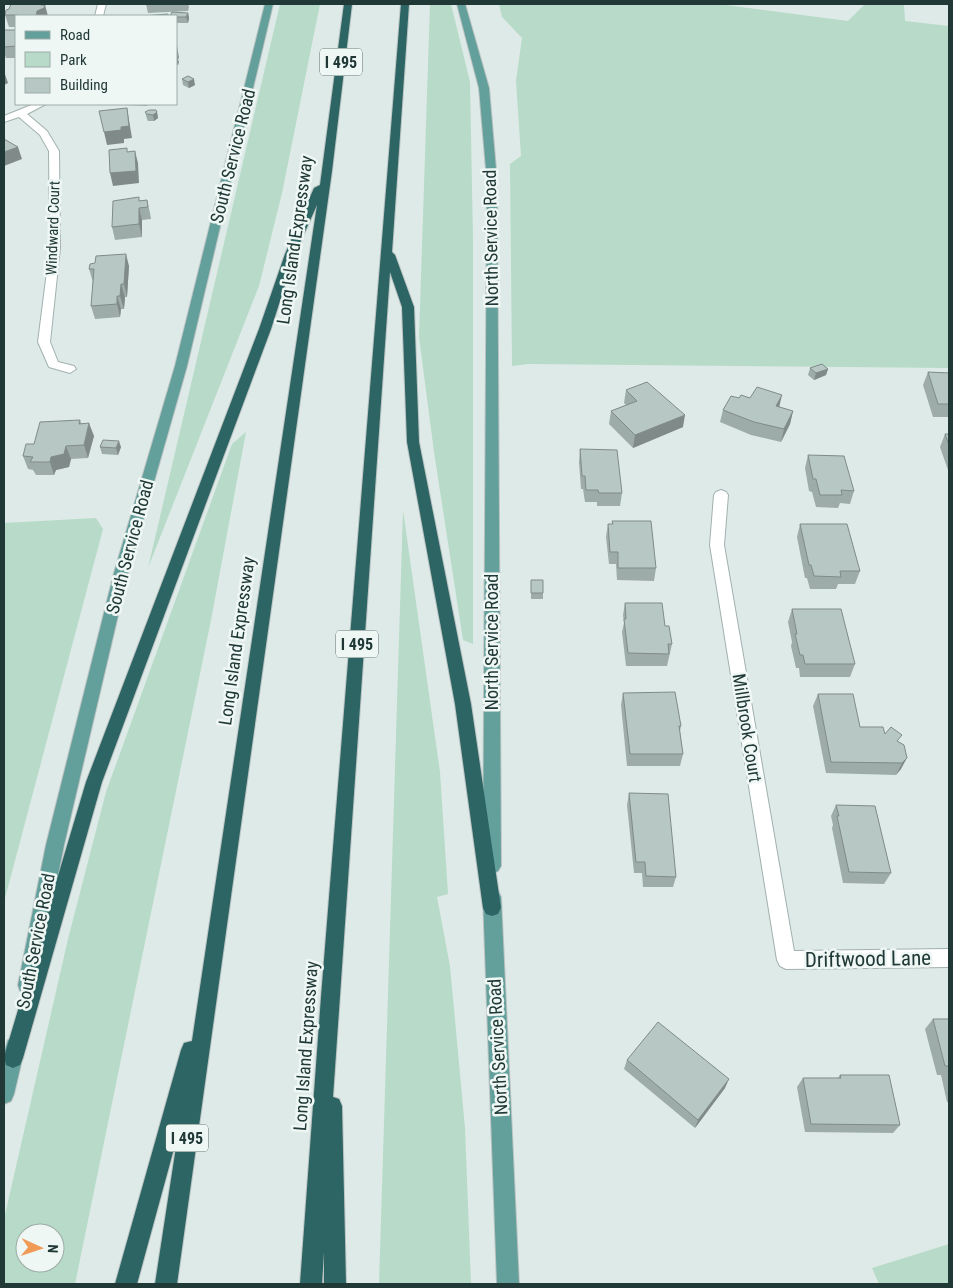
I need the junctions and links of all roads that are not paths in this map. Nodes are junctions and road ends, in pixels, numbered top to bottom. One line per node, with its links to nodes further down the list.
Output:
1 (269, 4): 17 (main road, South Service Road)
2 (348, 4): 8 (highway, Long Island Expressway / I 495)
3 (405, 4): 9 (highway, Long Island Expressway / I 495)
4 (461, 4): 12 (main road, North Service Road)
5 (38, 105): 6 (street)
6 (21, 114): 7 (street); 10 (street, Windward Court)
7 (4, 119)
8 (327, 171): 15 (highway, Long Island Expressway / I 495); 17 (highway)
9 (387, 248): 12 (highway); 16 (highway, Long Island Expressway / I 495)
10 (70, 369)
11 (721, 495): 14 (street, Millbrook Court)
12 (492, 908): 23 (main road, North Service Road)
13 (949, 958): 14 (street, Driftwood Lane)
14 (786, 960)
15 (208, 991): 19 (highway); 20 (highway, Long Island Expressway / I 495)
16 (330, 997): 21 (highway, Long Island Expressway / I 495); 22 (highway)
17 (13, 1058): 18 (main road, South Service Road)
18 (4, 1094)
19 (126, 1284)
20 (166, 1284)
21 (311, 1284)
22 (335, 1284)
23 (508, 1284)

